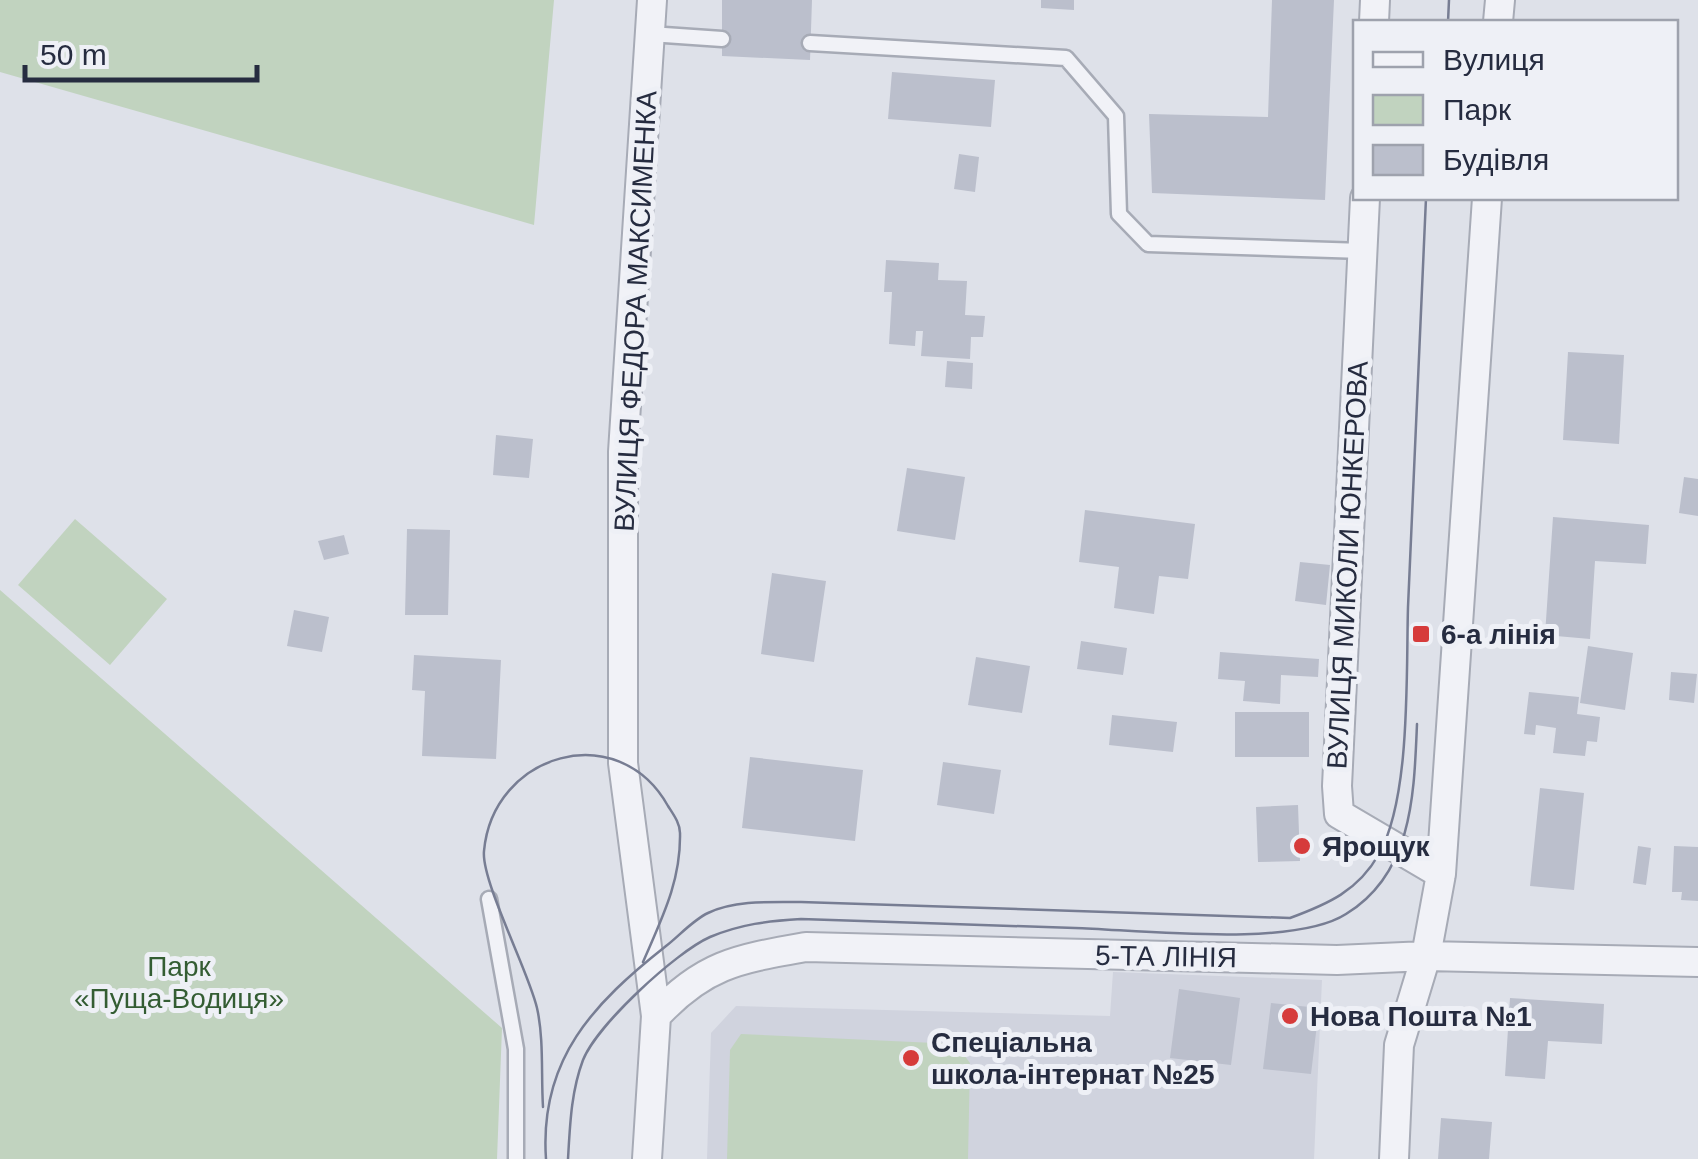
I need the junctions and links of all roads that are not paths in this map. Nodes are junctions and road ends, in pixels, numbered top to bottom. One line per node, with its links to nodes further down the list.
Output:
1 (652, 0): 2 (street, ВУЛИЦЯ ФЕДОРА МАКСИМЕНКА)
2 (650, 34): 3 (lane); 12 (street, ВУЛИЦЯ ФЕДОРА МАКСИМЕНКА)
3 (722, 40)
4 (810, 44): 7 (lane)
5 (1366, 200): 7 (street, ВУЛИЦЯ МИКОЛИ ЮНКЕРОВА)
6 (1486, 200): 8 (street)
7 (1363, 252): 8 (street, ВУЛИЦЯ МИКОЛИ ЮНКЕРОВА)
8 (1440, 874): 10 (street)
9 (489, 900): 13 (lane)
10 (1426, 956): 11 (street, 5-ТА ЛІНІЯ); 12 (street, 5-ТА ЛІНІЯ); 15 (street)
11 (1698, 962)
12 (656, 1016): 14 (street, ВУЛИЦЯ ФЕДОРА МАКСИМЕНКА)
13 (516, 1159)
14 (646, 1159)
15 (1394, 1159)

